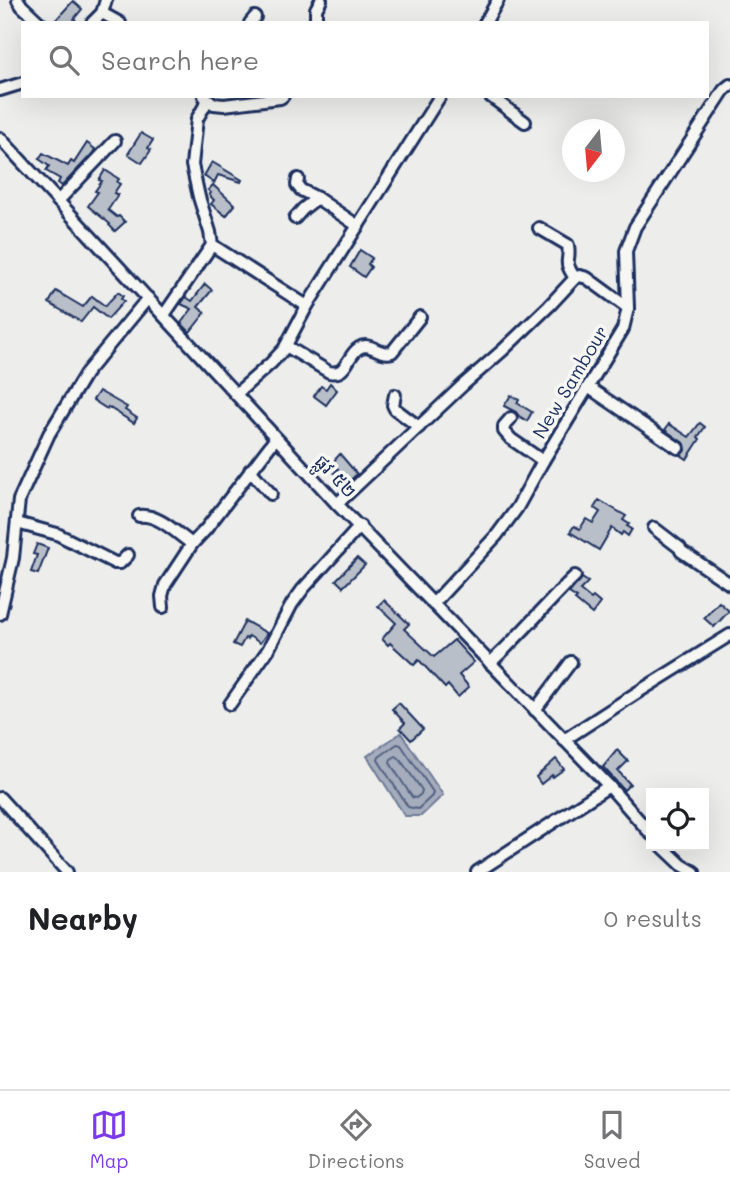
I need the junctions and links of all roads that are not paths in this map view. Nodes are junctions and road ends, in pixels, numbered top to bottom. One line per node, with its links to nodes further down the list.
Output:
1 (18, 0): 5 (street)
2 (321, 0): 8 (street)
3 (498, 0): 9 (street)
4 (102, 4): 6 (street); 7 (street)
5 (38, 21)
6 (93, 21)
7 (118, 21)
8 (316, 21)
9 (486, 21)
10 (21, 84): 12 (street)
11 (728, 86): 30 (street, New Sambour)
12 (0, 90)
13 (206, 98): 14 (street); 26 (street)
14 (280, 98)
15 (439, 98): 24 (street)
16 (493, 98): 17 (street)
17 (525, 122)
18 (0, 138): 22 (street, ផ្លូវ ៥២)
19 (115, 141): 22 (street)
20 (298, 179): 21 (street)
21 (317, 198): 23 (street); 24 (street)
22 (58, 201): 28 (street, ផ្លូវ ៥២)
23 (295, 218)
24 (358, 226): 29 (street)
25 (539, 228): 27 (street)
26 (212, 245): 29 (street); 31 (street)
27 (575, 278): 30 (street); 38 (street)
28 (148, 298): 31 (street, ផ្លូវ ៥២); 46 (street)
29 (307, 306): 33 (street)
30 (628, 308): 34 (street, New Sambour)
31 (164, 315): 35 (street, ផ្លូវ ៥២)
32 (420, 317): 33 (street)
33 (286, 346): 35 (street)
34 (588, 387): 40 (street); 41 (street, New Sambour)
35 (236, 394): 39 (street, ផ្លូវ ៥២)
36 (395, 396): 38 (street)
37 (511, 418): 41 (street)
38 (419, 427): 44 (street)
39 (276, 438): 42 (street); 44 (street, ផ្លូវ ៥២)
40 (678, 447)
41 (543, 461): 53 (street, New Sambour)
42 (250, 470): 43 (street); 49 (street)
43 (271, 494)
44 (337, 504): 47 (street, ផ្លូវ ៥២)
45 (139, 516): 49 (street)
46 (17, 523): 50 (street); 55 (street)
47 (360, 526): 53 (street, ផ្លូវ ៥២); 59 (street)
48 (654, 528): 52 (street)
49 (192, 544): 54 (street)
50 (128, 555)
51 (575, 576): 58 (street)
52 (730, 584)
53 (433, 604): 58 (street, ផ្លូវ ៥២)
54 (163, 607)
55 (0, 614)
56 (730, 635): 61 (street)
57 (571, 662): 60 (street)
58 (490, 663): 60 (street, ផ្លូវ ៥២)
59 (230, 704)
60 (535, 710): 61 (street, ផ្លូវ ៥២)
61 (564, 740): 62 (street, ផ្លូវ ៥២)
62 (609, 786): 64 (street, ផ្លូវ ៥២); 67 (street)
63 (0, 798): 66 (street)
64 (646, 828)
65 (667, 851): 68 (street)
66 (67, 872)
67 (477, 872)
68 (694, 872)

